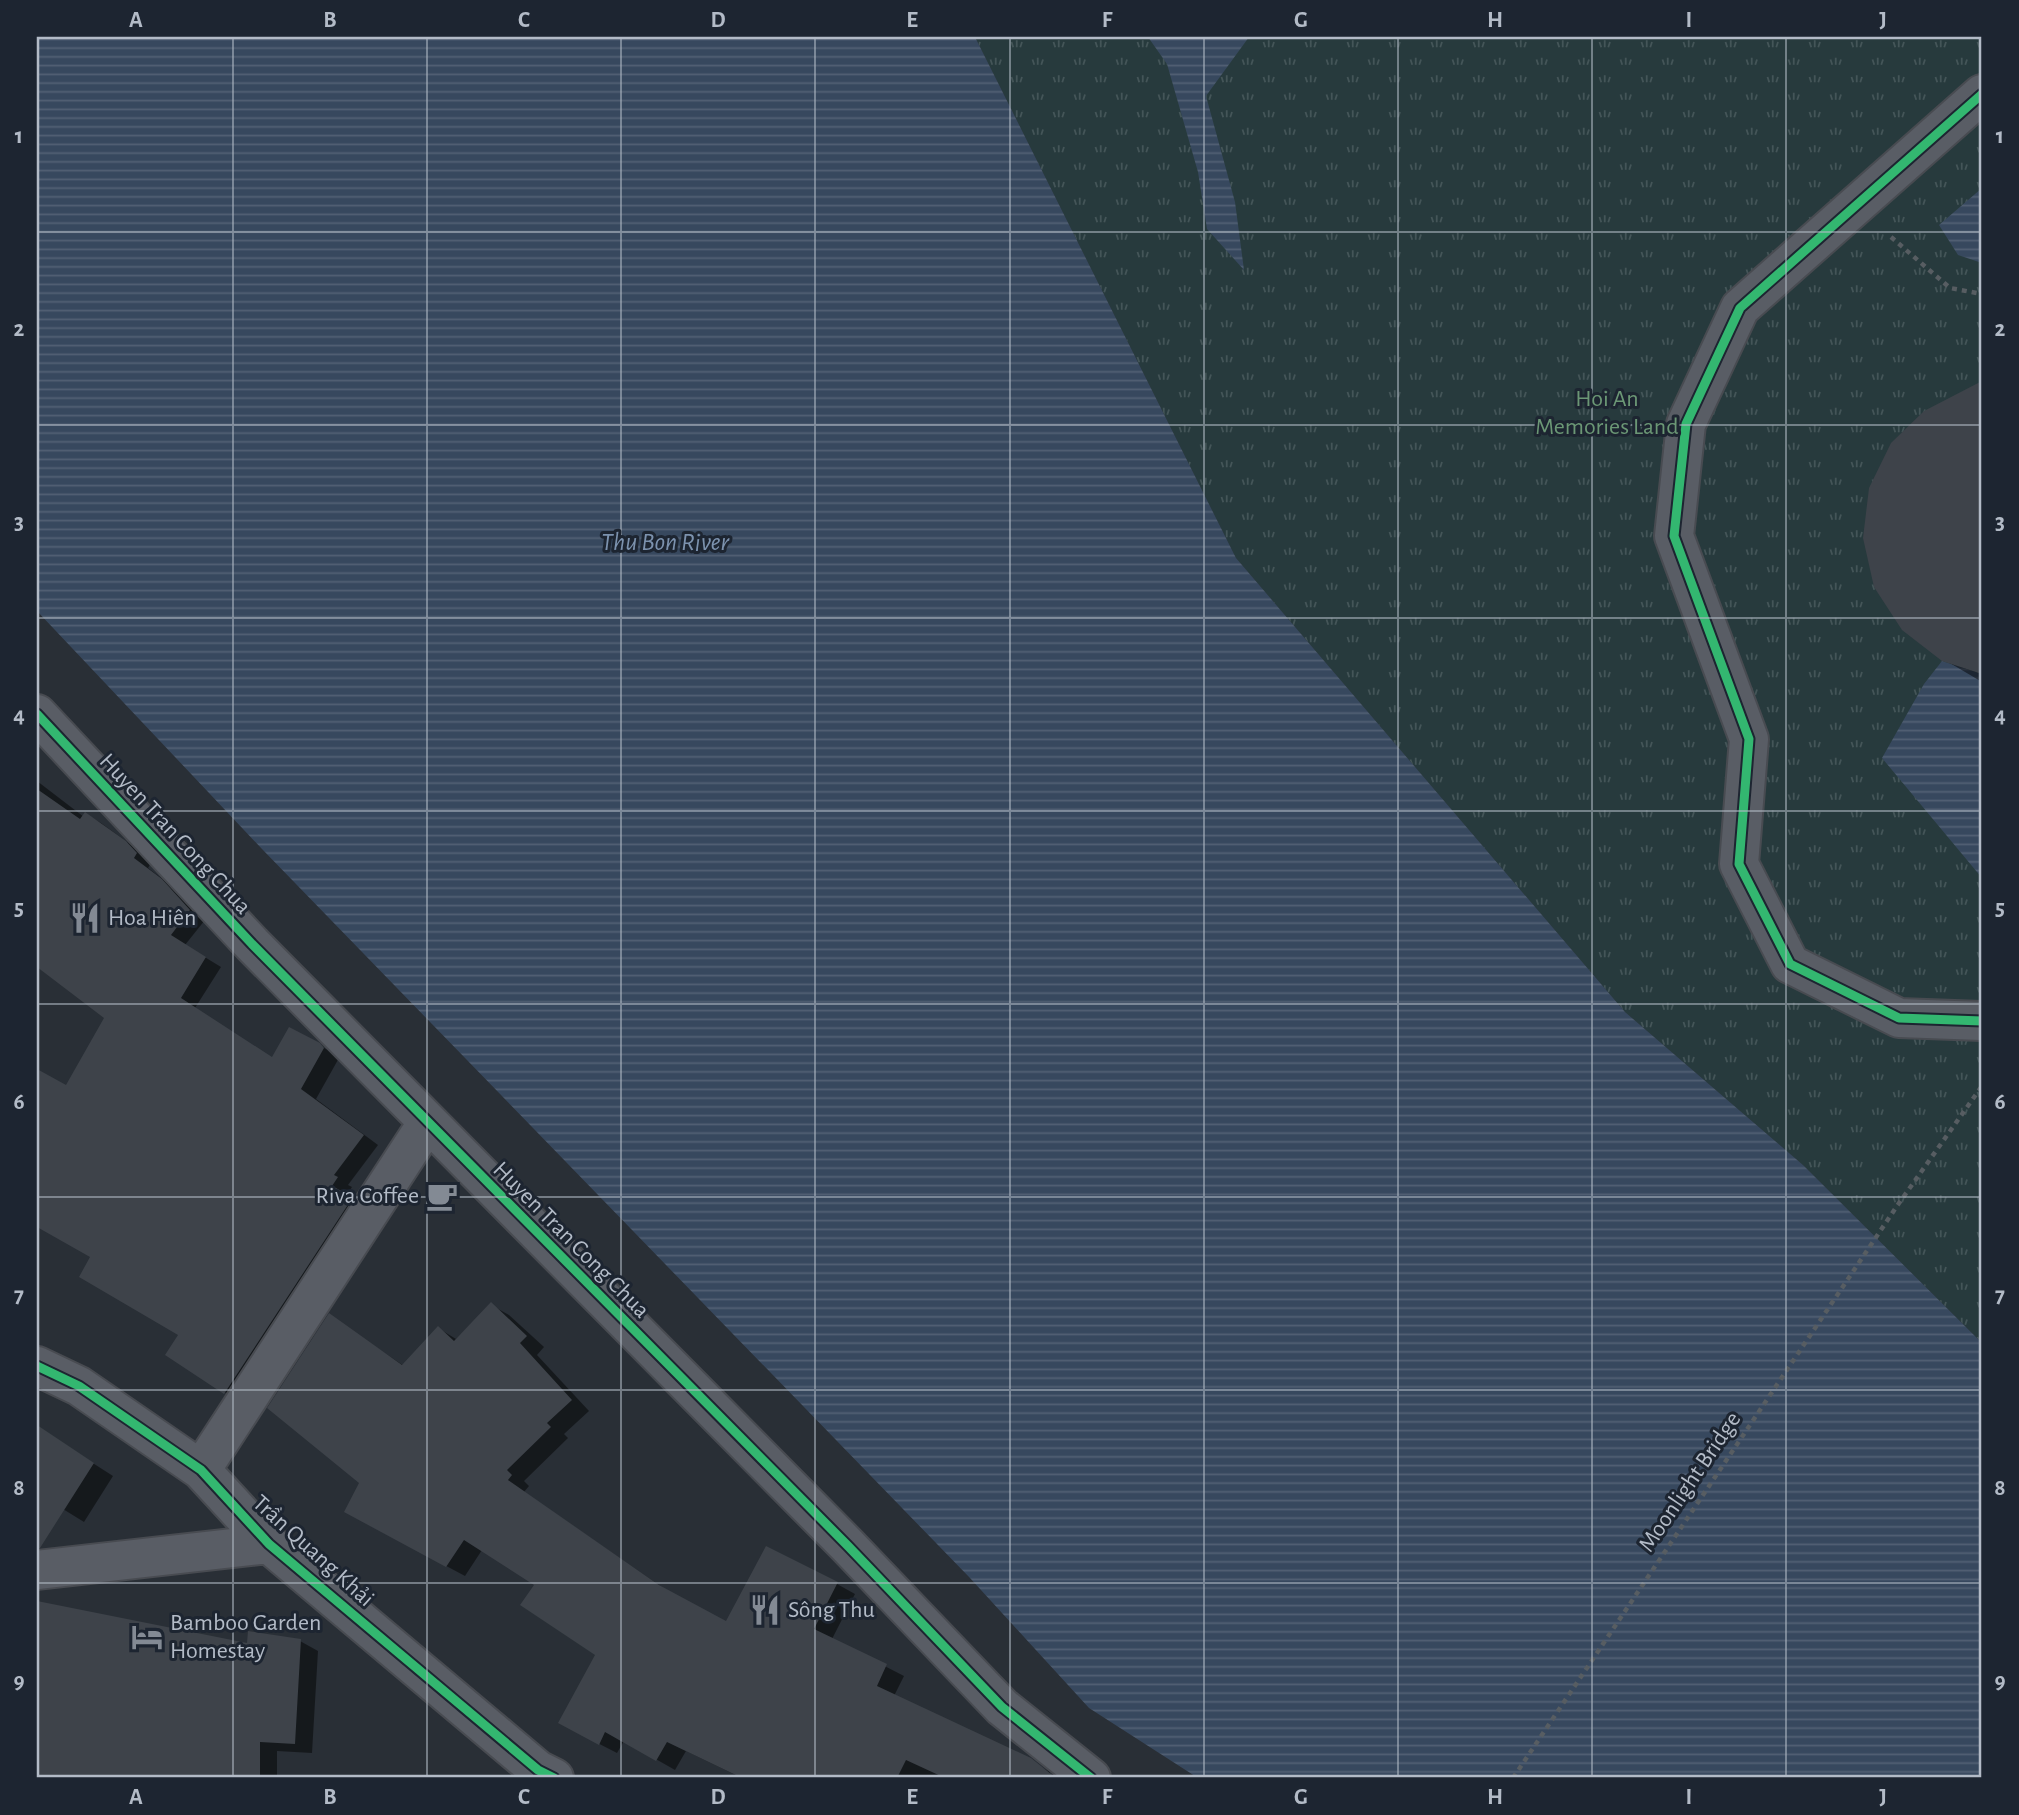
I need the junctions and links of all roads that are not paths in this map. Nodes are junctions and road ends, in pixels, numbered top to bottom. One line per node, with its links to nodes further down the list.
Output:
1 (1982, 94): 3 (street)
2 (37, 714): 4 (street, Huyen Tran Cong Chua)
3 (1982, 1021)
4 (428, 1122): 6 (street); 10 (street, Huyen Tran Cong Chua)
5 (37, 1366): 6 (street, Trần Quang Khải)
6 (201, 1470): 7 (street, Trần Quang Khải)
7 (269, 1544): 8 (street); 9 (street, Trần Quang Khải)
8 (37, 1570)
9 (554, 1778)
10 (1091, 1778)

